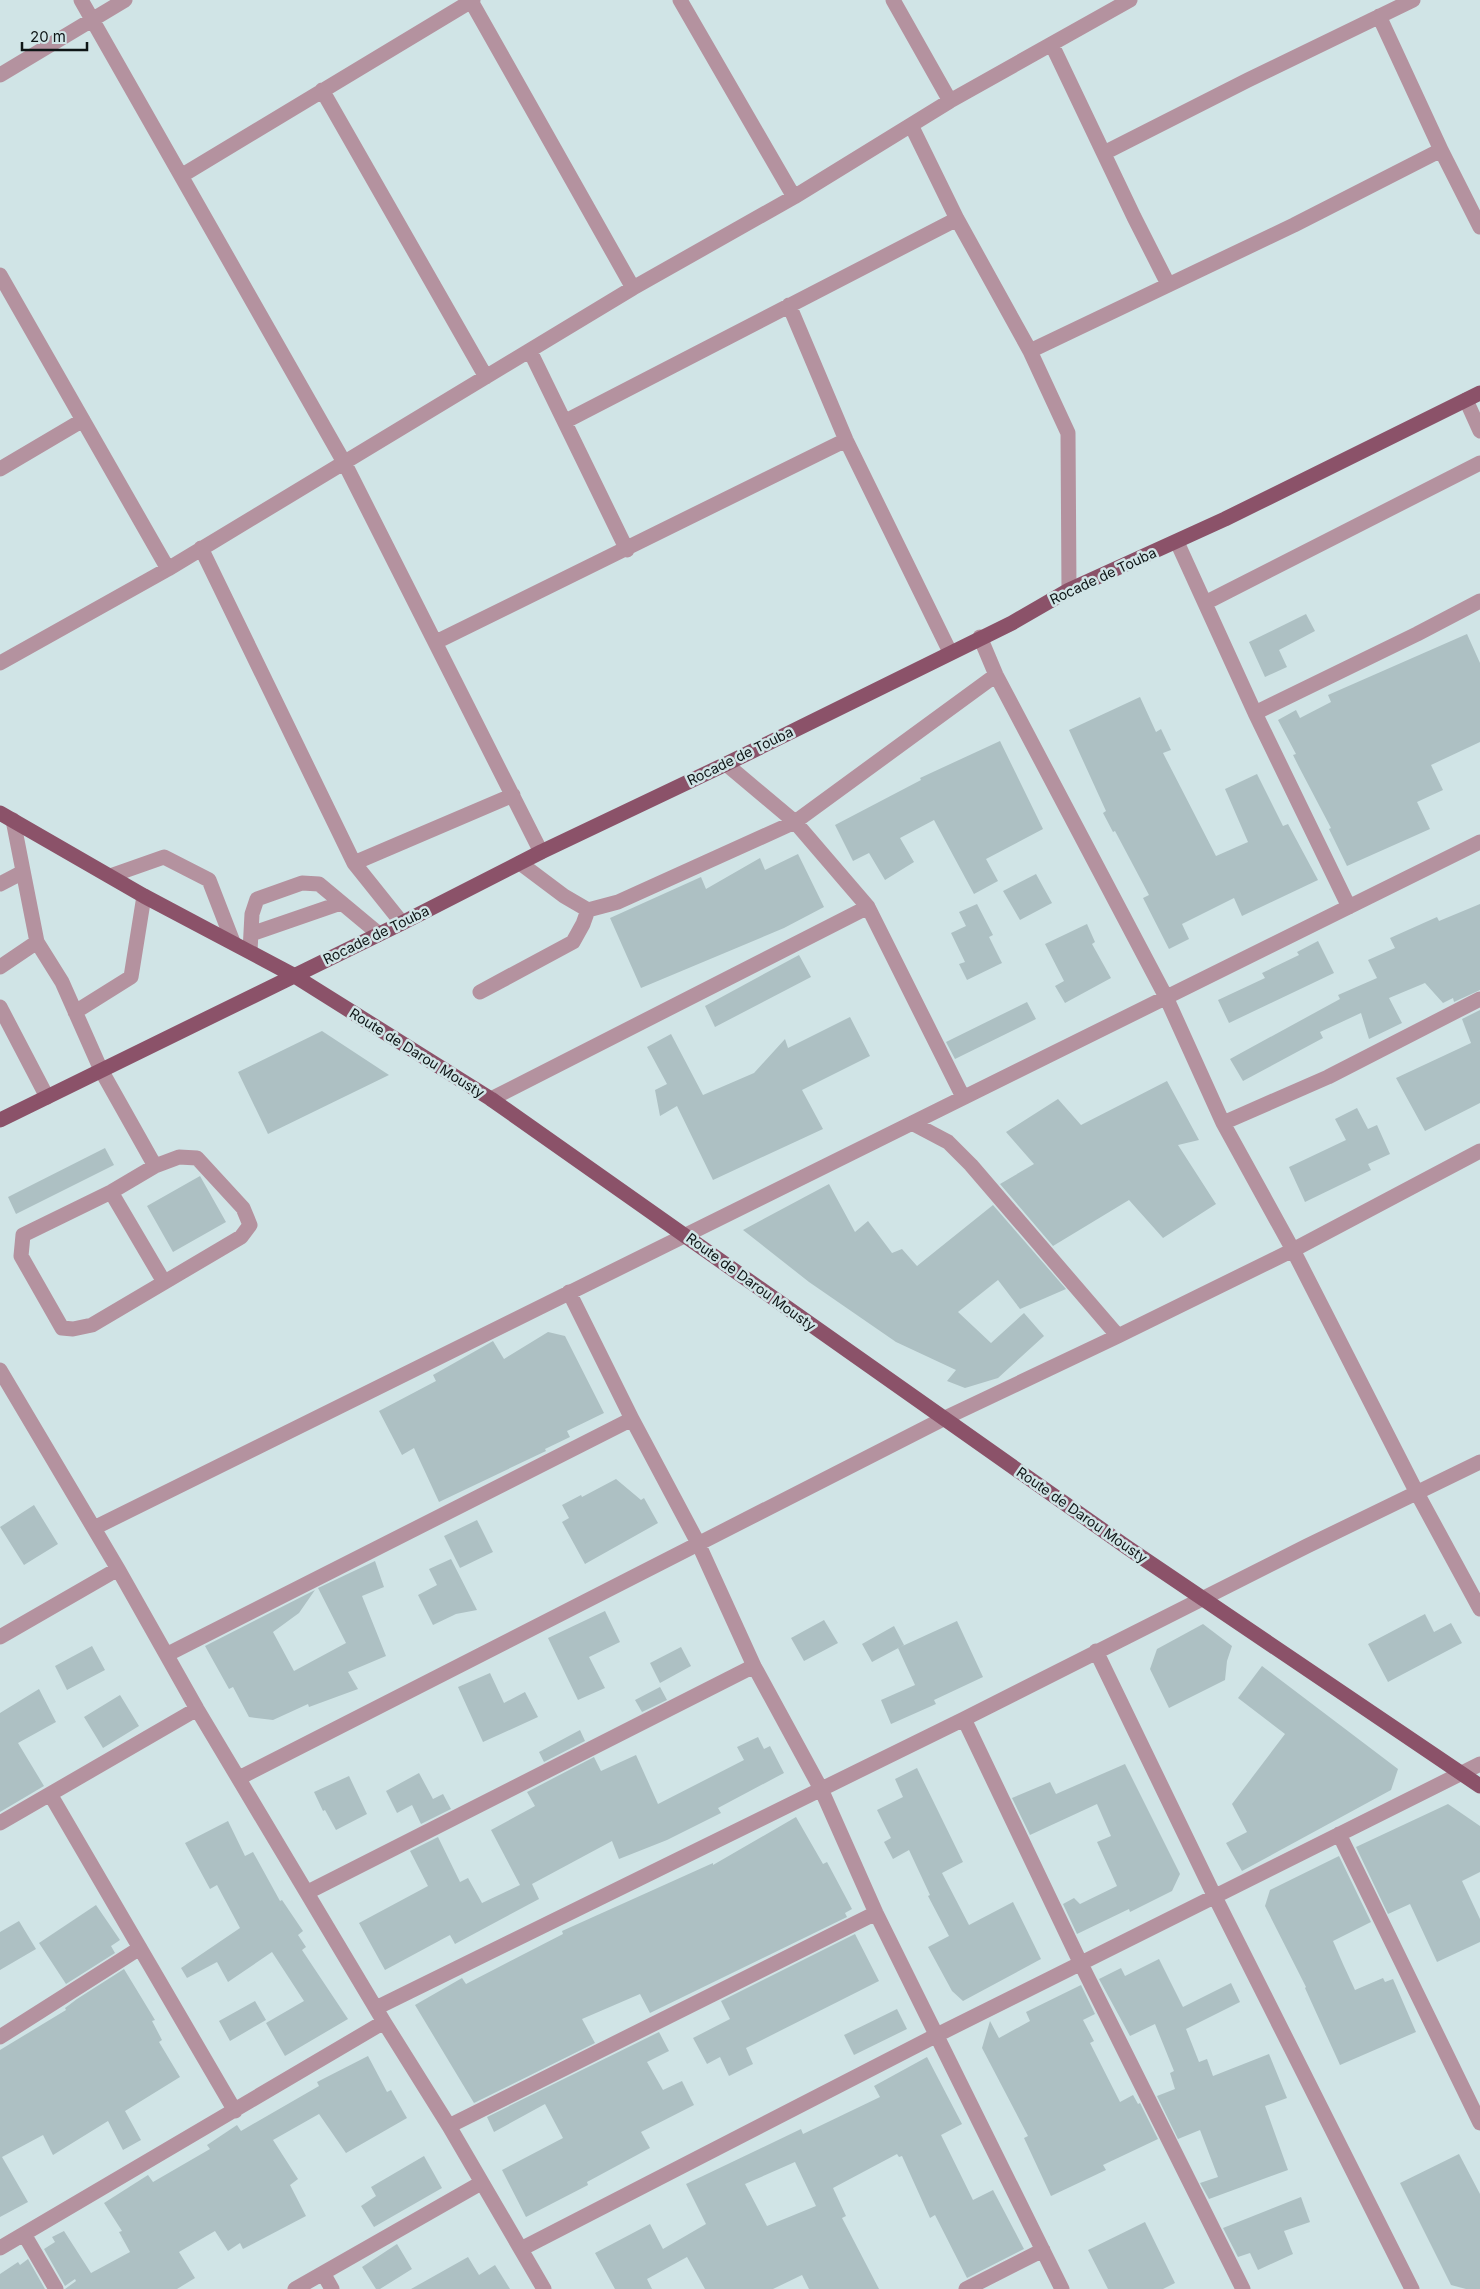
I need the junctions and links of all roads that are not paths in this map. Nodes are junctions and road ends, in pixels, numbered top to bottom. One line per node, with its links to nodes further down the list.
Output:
1 (81, 0): 9 (street)
2 (125, 0): 9 (street)
3 (680, 0): 18 (street)
4 (893, 0): 13 (street)
5 (1413, 0): 8 (street)
6 (472, 1): 12 (street); 23 (street)
7 (1124, 1): 10 (street)
8 (1379, 16): 15 (street); 16 (street)
9 (92, 19): 11 (street); 17 (street)
10 (1052, 45): 13 (street); 16 (street)
11 (0, 75)
12 (322, 90): 17 (street); 27 (street)
13 (950, 101): 14 (street)
14 (912, 125): 18 (street); 19 (street)
15 (1441, 150): 20 (street); 22 (street)
16 (1104, 153): 22 (street)
17 (181, 176): 35 (street)
18 (794, 197): 23 (street)
19 (957, 219): 24 (street); 26 (street)
20 (1480, 227)
21 (1, 279): 30 (street)
22 (1168, 284): 26 (street)
23 (633, 288): 25 (street)
24 (789, 304): 31 (street); 33 (street)
25 (530, 351): 27 (street); 31 (street)
26 (1030, 351): 41 (street)
27 (486, 377): 35 (street)
28 (1480, 392): 29 (main road, Rocade de Touba)
29 (1466, 400): 32 (street); 37 (main road, Rocade de Touba)
30 (83, 420): 36 (street); 40 (street)
31 (566, 421): 39 (street)
32 (1480, 431)
33 (846, 440): 39 (street); 46 (street)
34 (1480, 463): 43 (street)
35 (345, 464): 38 (street); 45 (street)
36 (0, 469)
37 (1177, 542): 41 (main road, Rocade de Touba); 43 (street)
38 (201, 548): 40 (street); 56 (street)
39 (626, 550): 45 (street)
40 (168, 569): 47 (street)
41 (1069, 590): 44 (main road, Rocade de Touba)
42 (1480, 601): 49 (street)
43 (1205, 603): 49 (street)
44 (980, 637): 46 (main road, Rocade de Touba); 48 (street)
45 (436, 642): 51 (street)
46 (950, 652): 50 (main road, Rocade de Touba)
47 (0, 664)
48 (996, 675): 53 (street); 75 (street)
49 (1255, 713): 63 (street)
50 (726, 764): 53 (street); 55 (main road, Rocade de Touba)
51 (513, 795): 55 (street); 56 (street)
52 (6, 816): 58 (street); 59 (main road, Route de Darou Mousty)
53 (795, 822): 64 (street); 65 (street)
54 (1480, 842): 63 (street)
55 (541, 852): 57 (main road, Rocade de Touba)
56 (354, 863): 66 (street)
57 (520, 863): 65 (street); 66 (main road, Rocade de Touba)
58 (23, 872): 60 (street); 69 (street)
59 (110, 876): 61 (main road, Route de Darou Mousty); 70 (street)
60 (0, 884)
61 (144, 896): 70 (main road, Route de Darou Mousty); 78 (street)
62 (341, 902): 67 (street); 67 (street); 68 (street)
63 (1349, 906): 75 (street)
64 (868, 907): 81 (street); 82 (street)
65 (588, 910): 74 (street)
66 (402, 923): 68 (main road, Rocade de Touba)
67 (250, 934): 71 (street)
68 (379, 934): 73 (main road, Rocade de Touba)
69 (37, 942): 72 (street); 78 (street)
70 (233, 942): 71 (main road, Route de Darou Mousty)
71 (250, 951): 73 (main road, Route de Darou Mousty)
72 (0, 967)
73 (293, 975): 79 (main road, Rocade de Touba); 82 (main road, Route de Darou Mousty)
74 (480, 992)
75 (1166, 997): 81 (street); 85 (street)
76 (1480, 999): 85 (street)
77 (0, 1007): 80 (street)
78 (74, 1012): 79 (street)
79 (101, 1070): 80 (main road, Rocade de Touba); 87 (street)
80 (47, 1097): 83 (main road, Rocade de Touba)
81 (963, 1097): 84 (street)
82 (491, 1100): 89 (main road, Route de Darou Mousty)
83 (0, 1120)
84 (912, 1123): 89 (street); 93 (street)
85 (1224, 1124): 90 (street)
86 (1480, 1151): 90 (street)
87 (155, 1166): 88 (street); 91 (street)
88 (110, 1192): 91 (street); 91 (street)
89 (685, 1235): 92 (street); 96 (main road, Route de Darou Mousty)
90 (1293, 1250): 93 (street); 98 (street)
91 (164, 1282)
92 (569, 1292): 95 (street); 99 (street)
93 (1118, 1336): 96 (street)
94 (0, 1370): 99 (street)
95 (632, 1419): 100 (street); 106 (street)
96 (942, 1419): 100 (street); 102 (main road, Route de Darou Mousty)
97 (1480, 1462): 98 (street)
98 (1417, 1494): 102 (street); 103 (street)
99 (94, 1528): 101 (street)
100 (698, 1543): 107 (street); 112 (street)
101 (118, 1569): 104 (street); 106 (street)
102 (1203, 1598): 105 (street); 111 (main road, Route de Darou Mousty)
103 (1480, 1609)
104 (0, 1637)
105 (1096, 1651): 109 (street); 119 (street)
106 (168, 1654): 108 (street)
107 (754, 1666): 114 (street); 118 (street)
108 (197, 1709): 112 (street); 115 (street)
109 (964, 1719): 114 (street); 122 (street)
110 (1480, 1764): 111 (street)
111 (1461, 1773): 113 (main road, Route de Darou Mousty); 117 (street)
112 (239, 1778): 118 (street)
113 (1480, 1786)
114 (821, 1789): 120 (street); 123 (street)
115 (50, 1794): 116 (street); 121 (street)
116 (0, 1823)
117 (1340, 1834): 119 (street); 128 (street)
118 (308, 1892): 123 (street)
119 (1214, 1895): 122 (street); 143 (street)
120 (876, 1913): 125 (street); 129 (street)
121 (140, 1948): 126 (street); 127 (street)
122 (1081, 1964): 125 (street); 142 (street)
123 (376, 2008): 124 (street)
124 (384, 2022): 127 (street); 129 (street)
125 (937, 2035): 133 (street); 134 (street)
126 (0, 2037)
127 (235, 2111): 131 (street)
128 (1480, 2123)
129 (449, 2126): 130 (street)
130 (481, 2183): 133 (street); 135 (street)
131 (24, 2234): 132 (street); 136 (street)
132 (0, 2248)
133 (521, 2248): 139 (street)
134 (1043, 2250): 140 (street); 141 (street)
135 (323, 2273): 137 (street); 138 (street)
136 (56, 2289)
137 (295, 2289)
138 (332, 2289)
139 (544, 2289)
140 (966, 2289)
141 (1062, 2289)
142 (1243, 2289)
143 (1412, 2289)

